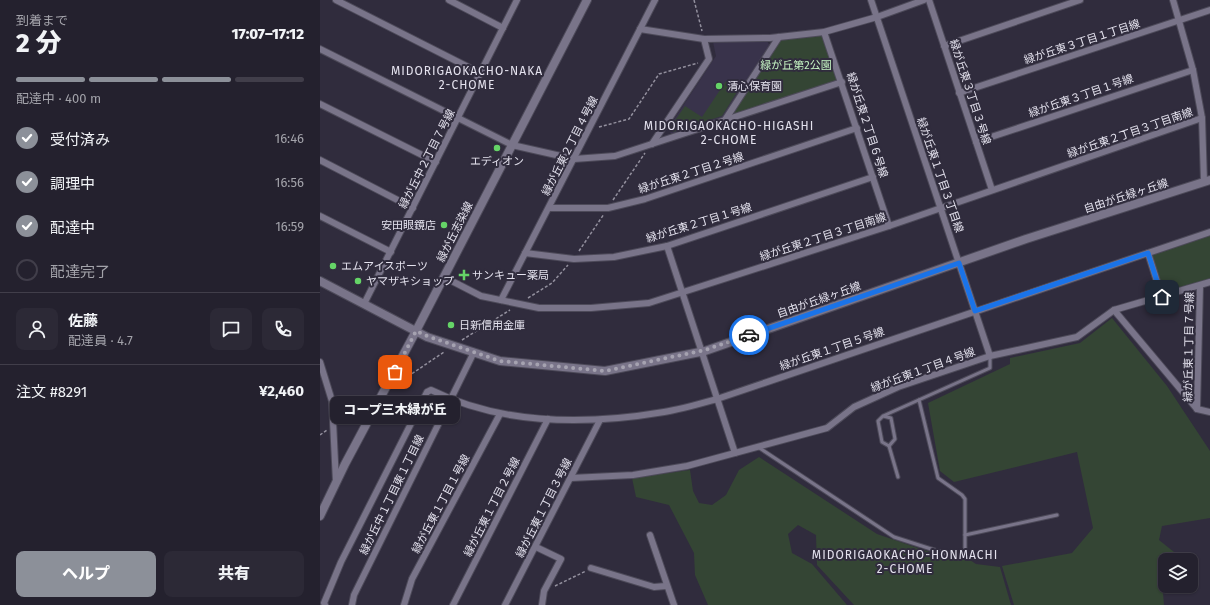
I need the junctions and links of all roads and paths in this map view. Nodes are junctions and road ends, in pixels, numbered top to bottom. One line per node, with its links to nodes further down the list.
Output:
1 (336, 0): 24 (street)
2 (449, 0): 15 (street)
3 (517, 0): 15 (street, 緑が丘中２丁目７号線)
4 (588, 0): 35 (street, 緑が丘志染線)
5 (655, 0): 16 (street, 緑が丘東２丁目４号線)
6 (694, 0): 19 (path)
7 (872, 0): 13 (street, 緑が丘東１丁目３丁目線)
8 (924, 0): 13 (street)
9 (929, 0): 20 (street, 緑が丘東３丁目３号線)
10 (1080, 0): 20 (street)
11 (1173, 0): 14 (street)
12 (1210, 10): 14 (street, 緑が丘東３丁目１丁目線)
13 (877, 17): 17 (street); 45 (street, 緑が丘東１丁目３丁目線)
14 (1180, 20): 23 (street); 26 (street, 緑が丘東３丁目１丁目線)
15 (503, 28): 24 (street, 緑が丘中２丁目７号線)
16 (640, 29): 19 (street); 32 (street, 緑が丘東２丁目４号線)
17 (824, 32): 18 (street); 25 (street, 緑が丘東２丁目６号線)
18 (779, 37): 19 (street); 30 (street)
19 (704, 39): 22 (street)
20 (944, 46): 26 (street, 緑が丘東３丁目３号線)
21 (320, 49): 29 (street)
22 (709, 59): 32 (path); 34 (street)
23 (1193, 70): 28 (street); 33 (street, 緑が丘東３丁目１号線)
24 (480, 73): 29 (street, 緑が丘中２丁目７号線)
25 (842, 82): 30 (street); 31 (street, 緑が丘東２丁目６号線)
26 (959, 93): 33 (street, 緑が丘東３丁目３号線)
27 (320, 104): 38 (street)
28 (1202, 118): 40 (street); 41 (street, 緑が丘東２丁目３丁目南線)
29 (458, 119): 35 (street); 38 (street, 緑が丘中２丁目７号線)
30 (725, 120): 34 (street)
31 (857, 128): 39 (street, 緑が丘東２丁目６号線); 44 (street, 緑が丘東２丁目２号線)
32 (589, 130): 36 (street, 緑が丘東２丁目４号線)
33 (976, 142): 41 (street, 緑が丘東３丁目３号線)
34 (652, 144): 36 (street); 44 (path)
35 (512, 145): 36 (street); 55 (street, 緑が丘志染線)
36 (574, 159): 43 (street, 緑が丘東２丁目４号線)
37 (320, 160): 42 (street)
38 (436, 162): 42 (street, 緑が丘中２丁目７号線)
39 (873, 177): 47 (street, 緑が丘東２丁目６号線); 49 (street, 緑が丘東２丁目１号線)
40 (1207, 181): 54 (street, 自由が丘緑ヶ丘線)
41 (992, 190): 45 (street, 緑が丘東２丁目３丁目南線)
42 (413, 208): 50 (street, 緑が丘中２丁目７号線)
43 (549, 208): 44 (street, 緑が丘東２丁目２号線); 51 (street, 緑が丘東２丁目４号線)
44 (608, 208): 53 (path)
45 (940, 208): 47 (street, 緑が丘東２丁目３丁目南線); 54 (street, 緑が丘東１丁目３丁目線)
46 (320, 216): 50 (street)
47 (889, 226): 59 (street, 緑が丘東２丁目３丁目南線)
48 (1210, 232): 52 (street, 緑が丘東１丁目５号線)
49 (667, 246): 53 (street, 緑が丘東２丁目１号線); 59 (street)
50 (391, 252): 62 (street, 緑が丘中２丁目７号線)
51 (525, 253): 53 (street, 緑が丘東２丁目１号線); 61 (street, 緑が丘東２丁目４号線)
52 (1148, 253): 60 (street); 65 (street, 緑が丘東１丁目５号線)
53 (574, 259): 63 (path)
54 (959, 263): 65 (street, 緑が丘東１丁目３丁目線); 68 (street, 自由が丘緑ヶ丘線)
55 (444, 277): 61 (street, 緑が丘東２丁目３丁目南線); 66 (street, 緑が丘志染線)
56 (320, 281): 62 (street, 自由が丘緑ヶ丘線)
57 (1210, 282): 58 (street, 緑が丘東１丁目４号線)
58 (1200, 286): 60 (street, 緑が丘東１丁目４号線); 77 (street, 緑が丘東１丁目７号線)
59 (682, 294): 63 (street, 緑が丘東２丁目３丁目南線); 68 (street)
60 (1162, 297): 64 (street, 緑が丘東１丁目４号線)
61 (501, 300): 63 (street, 緑が丘東２丁目３丁目南線)
62 (364, 304): 66 (street, 自由が丘緑ヶ丘線)
63 (519, 304): 67 (path)
64 (1114, 310): 70 (street, 緑が丘東１丁目４号線); 77 (street)
65 (975, 311): 70 (street, 緑が丘東１丁目３丁目線); 73 (street, 緑が丘東１丁目５号線)
66 (416, 331): 67 (street, 自由が丘緑ヶ丘線); 72 (street, 緑が丘志染線)
67 (454, 345): 69 (street, 自由が丘緑ヶ丘線); 72 (path)
68 (701, 351): 69 (street, 自由が丘緑ヶ丘線); 73 (street)
69 (474, 352): 74 (street, 緑が丘中１丁目東１丁目線)
70 (990, 356): 75 (lane); 86 (street, 緑が丘東１丁目４号線)
71 (320, 362): 83 (street)
72 (388, 385): 90 (street, 緑が丘志染線)
73 (717, 399): 82 (street, 緑が丘東１丁目５号線); 87 (street)
74 (450, 400): 79 (street, 緑が丘東１丁目５号線); 99 (street, 緑が丘東１丁目５号線); 100 (street, 緑が丘中１丁目東１丁目線)
75 (919, 400): 80 (lane); 94 (lane)
76 (367, 406): 83 (path)
77 (1197, 409): 78 (street)
78 (1210, 412)
79 (500, 414): 81 (street, 緑が丘東１丁目５号線); 101 (street, 緑が丘東１丁目１号線)
80 (883, 416): 85 (lane); 85 (lane)
81 (548, 419): 82 (street, 緑が丘東１丁目５号線); 102 (street, 緑が丘東１丁目２号線)
82 (600, 420): 89 (street, 緑が丘東１丁目３号線)
83 (333, 426): 84 (path); 90 (street)
84 (320, 434)
85 (889, 446): 88 (lane)
86 (758, 447): 87 (street, 緑が丘東１丁目４号線); 94 (lane)
87 (735, 453): 89 (street, 緑が丘東１丁目４号線)
88 (898, 477)
89 (571, 478): 95 (street, 緑が丘東１丁目３号線)
90 (336, 484): 92 (street, 緑が丘志染線)
91 (1057, 515): 94 (lane)
92 (320, 516)
93 (650, 535): 97 (street)
94 (965, 535)
95 (536, 547): 98 (street); 103 (street, 緑が丘東１丁目３号線)
96 (591, 568): 97 (street); 98 (path)
97 (666, 586): 105 (street)
98 (544, 591): 104 (street)
99 (325, 605)
100 (352, 605)
101 (404, 605)
102 (453, 605)
103 (505, 605)
104 (542, 605)
105 (674, 605)

